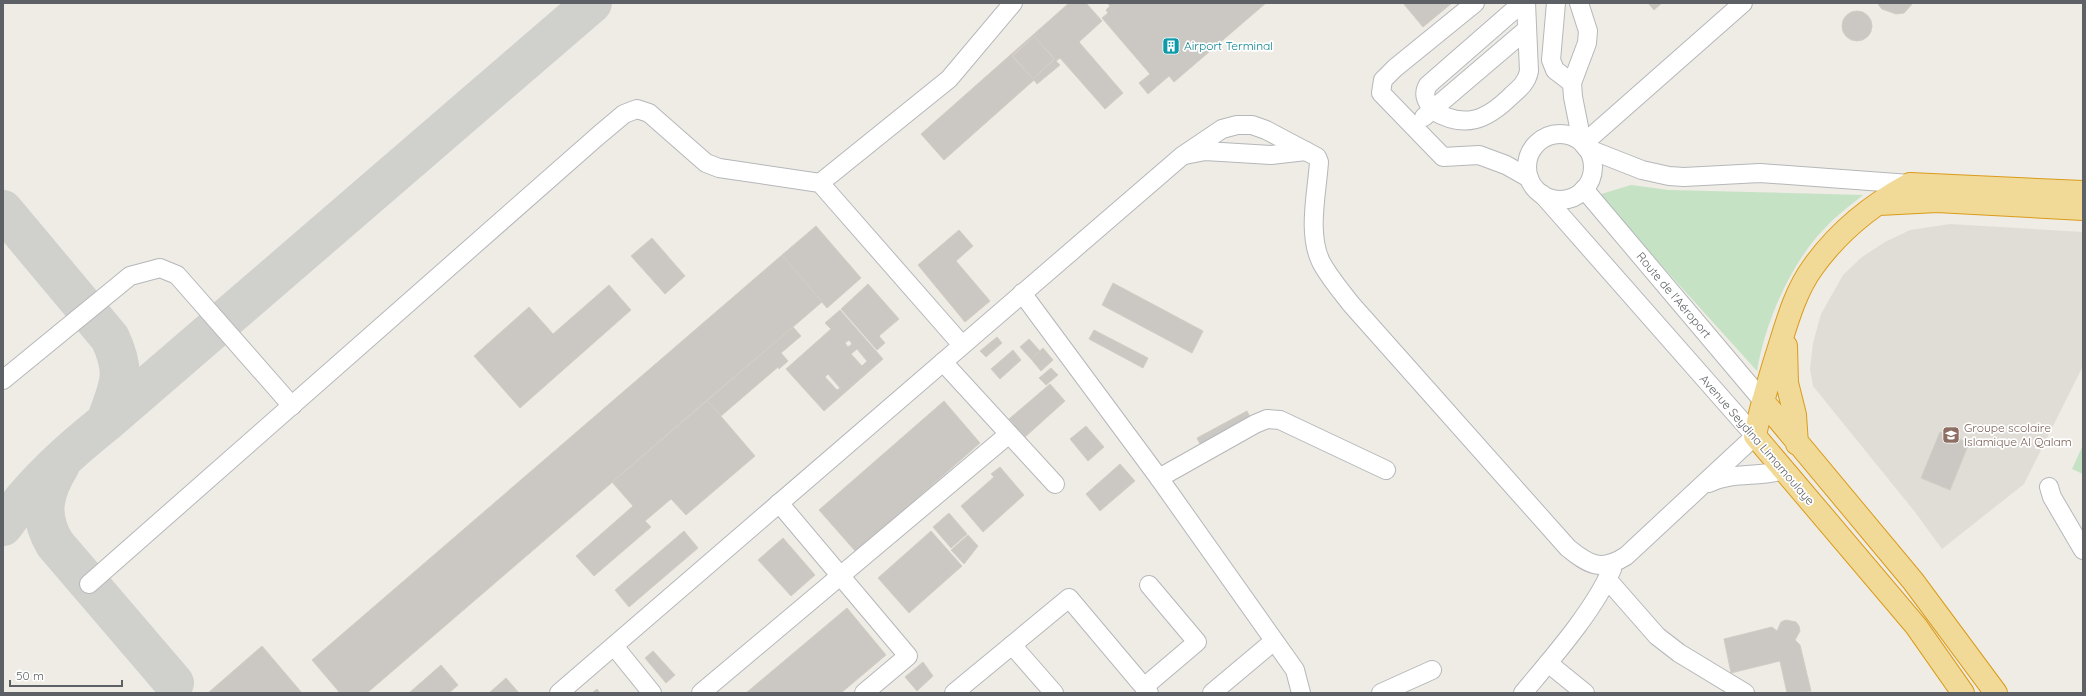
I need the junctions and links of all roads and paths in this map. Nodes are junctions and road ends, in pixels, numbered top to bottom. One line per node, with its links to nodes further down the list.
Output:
1 (1013, 3): 16 (street)
2 (1474, 3): 11 (street)
3 (1522, 3): 10 (street)
4 (1526, 3): 8 (street)
5 (1556, 3): 9 (street)
6 (1579, 3): 9 (street)
7 (1743, 3): 12 (street)
8 (1527, 29): 10 (street); 10 (street)
9 (1572, 83): 12 (street)
10 (1432, 110): 11 (street)
11 (1413, 127): 15 (street)
12 (1584, 145): 15 (street); 17 (street); 18 (street)
13 (1307, 151): 14 (street); 14 (street); 41 (street)
14 (1182, 156): 23 (street)
15 (1529, 178): 20 (street)
16 (820, 183): 25 (street); 29 (street)
17 (1910, 184): 19 (highway); 21 (highway)
18 (1584, 189): 20 (street); 28 (street, Route de l'Aéroport)
19 (2083, 192)
20 (1542, 194): 31 (street, Avenue Seydina Limamoulaye)
21 (1878, 204): 22 (highway); 24 (highway)
22 (2083, 209)
23 (1022, 293): 25 (street); 35 (street)
24 (1785, 327): 28 (highway); 32 (highway)
25 (962, 345): 26 (street)
26 (943, 362): 30 (street); 39 (street)
27 (3, 380): 29 (street)
28 (1763, 401): 31 (highway); 32 (highway)
29 (292, 406): 43 (street)
30 (1009, 434): 36 (street); 42 (street)
31 (1755, 436): 34 (highway, Avenue Seydina Limamoulaye); 38 (street)
32 (1798, 441): 34 (highway); 64 (highway)
33 (1386, 470): 35 (street)
34 (1783, 470): 38 (street); 63 (highway, Avenue Seydina Limamoulaye)
35 (1159, 478): 45 (street)
36 (1055, 484)
37 (2049, 487): 40 (street)
38 (1700, 488): 41 (street)
39 (779, 503): 42 (street); 47 (street)
40 (2083, 550)
41 (1610, 572): 48 (street); 62 (street)
42 (840, 576): 53 (street); 54 (street)
43 (89, 584)
44 (1149, 585): 50 (street)
45 (1274, 641): 57 (street); 58 (street)
46 (1012, 645): 50 (street); 55 (street); 56 (street)
47 (614, 646): 51 (street); 52 (street)
48 (1548, 663): 60 (street); 61 (street)
49 (1432, 670): 59 (street)
50 (1147, 690)
51 (559, 693)
52 (652, 693)
53 (701, 693)
54 (864, 693)
55 (954, 693)
56 (1054, 693)
57 (1212, 693)
58 (1301, 693)
59 (1381, 693)
60 (1523, 693)
61 (1584, 693)
62 (1745, 693)
63 (1963, 693)
64 (1996, 693)

